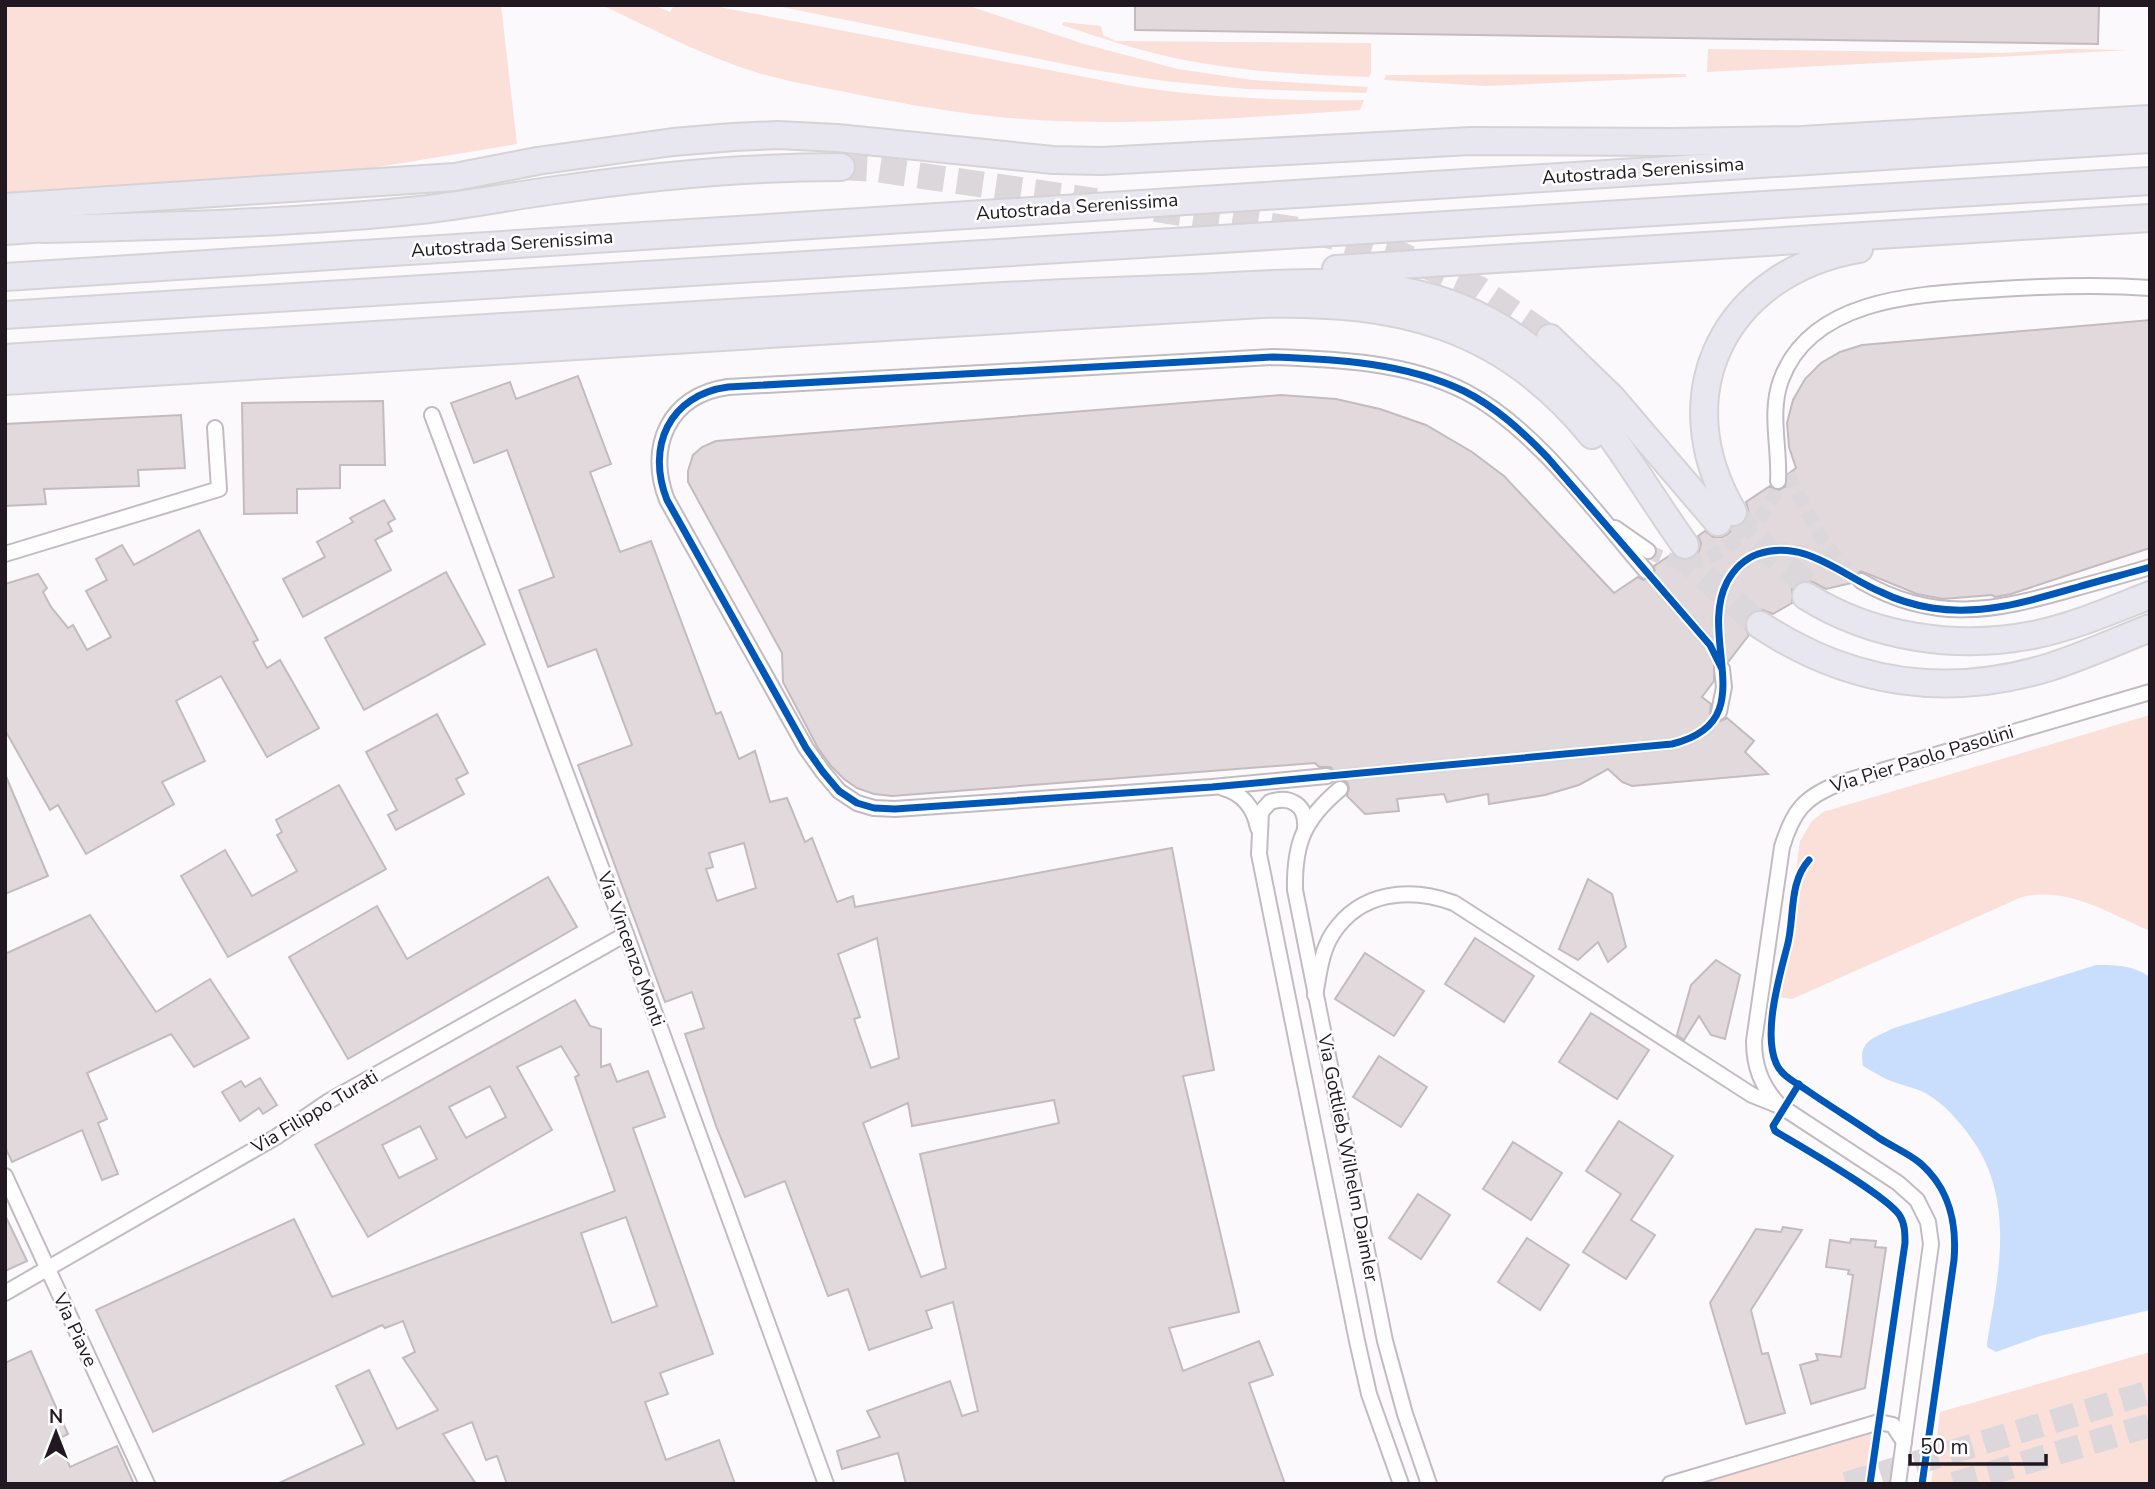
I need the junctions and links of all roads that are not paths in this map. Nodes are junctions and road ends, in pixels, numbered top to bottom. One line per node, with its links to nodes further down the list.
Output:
1 (2150, 119): 3 (highway)
2 (2150, 139): 10 (highway, Autostrada Serenissima)
3 (621, 149): 6 (highway); 8 (highway)
4 (841, 167): 8 (highway)
5 (2150, 181): 13 (highway, Autostrada Serenissima)
6 (5, 207)
7 (2150, 220): 12 (highway); 14 (highway)
8 (44, 229): 9 (highway)
9 (5, 231)
10 (5, 277)
11 (2150, 288): 18 (street)
12 (1024, 294): 15 (highway); 15 (highway)
13 (5, 315)
14 (1550, 338)
15 (7, 376)
16 (432, 415): 37 (street, Via Vincenzo Monti)
17 (215, 428): 21 (street)
18 (1783, 477)
19 (1597, 515): 20 (street); 23 (street); 33 (street)
20 (1648, 551)
21 (5, 554)
22 (2150, 567): 24 (street)
23 (1646, 571)
24 (1861, 581)
25 (1812, 594): 26 (highway)
26 (2150, 594)
27 (1760, 625): 28 (highway)
28 (2150, 628)
29 (1722, 669): 31 (street)
30 (2150, 692): 39 (street, Via Pier Paolo Pasolini)
31 (1719, 712)
32 (1327, 776): 33 (street)
33 (1212, 787): 36 (street)
34 (1340, 789): 35 (street)
35 (1305, 828): 36 (street); 38 (street, Via Gottlieb Wilhelm Daimler)
36 (1260, 839): 46 (street, Via Gottlieb Wilhelm Daimler)
37 (626, 934): 41 (street, Via Filippo Turati); 45 (street, Via Vincenzo Monti)
38 (1315, 995): 39 (street, Via Pier Paolo Pasolini); 47 (street, Via Gottlieb Wilhelm Daimler)
39 (1782, 1107): 43 (street, Via Pier Paolo Pasolini)
40 (5, 1176): 41 (street, Via Piave)
41 (47, 1270): 42 (street, Via Filippo Turati); 44 (street, Via Piave)
42 (5, 1293)
43 (1904, 1442): 48 (street); 49 (street, Via Pier Paolo Pasolini)
44 (147, 1484)
45 (826, 1484)
46 (1401, 1484)
47 (1429, 1484)
48 (1670, 1484)
49 (1898, 1484)

